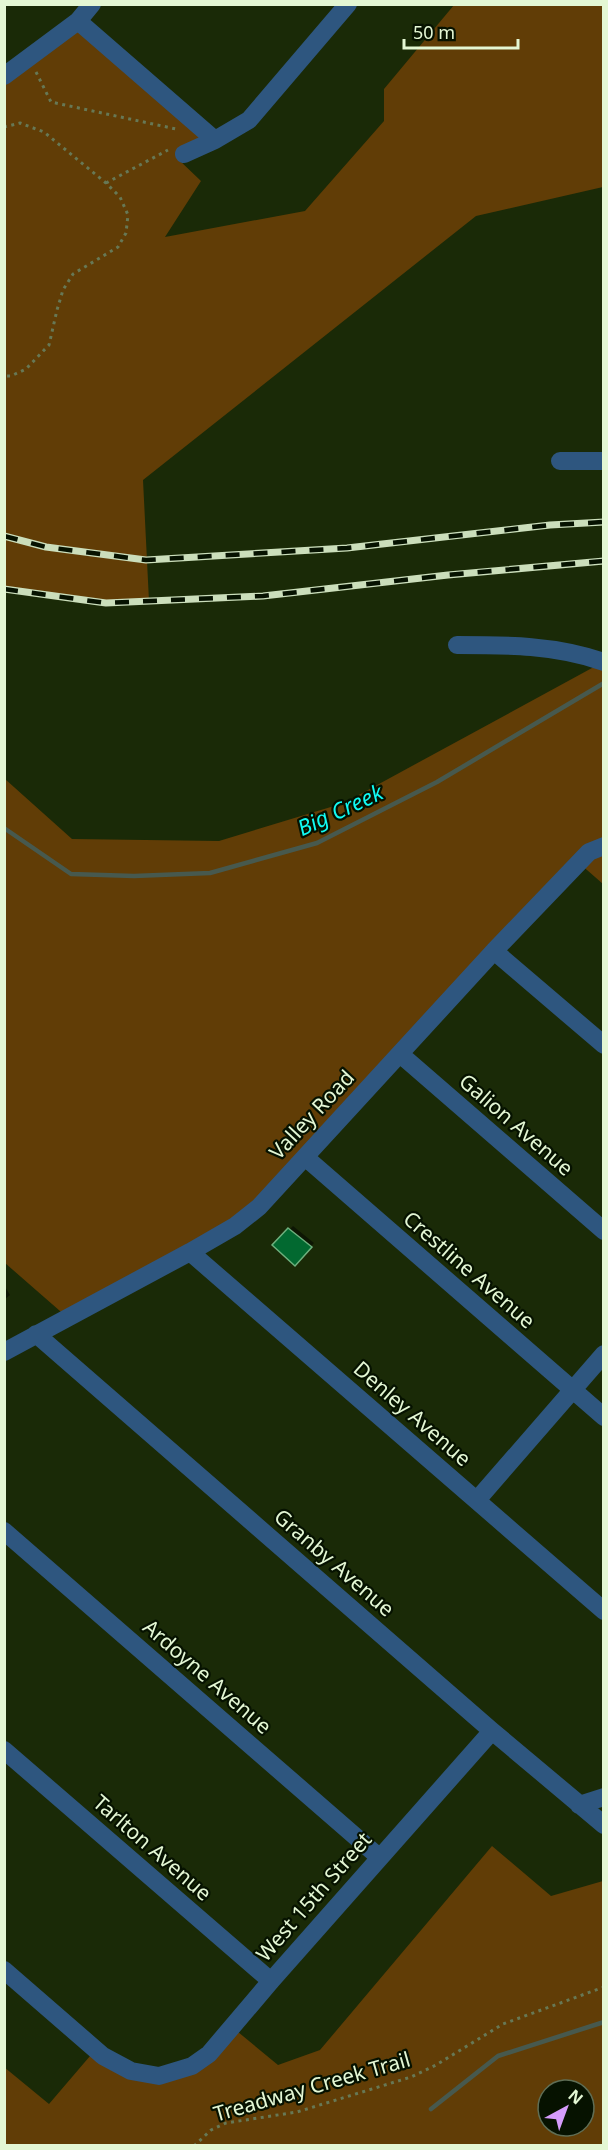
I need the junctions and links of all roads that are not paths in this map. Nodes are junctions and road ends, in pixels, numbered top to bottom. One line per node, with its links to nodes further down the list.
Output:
1 (92, 4): 3 (street)
2 (348, 4): 5 (street)
3 (78, 21): 4 (street); 5 (street)
4 (4, 76)
5 (215, 140): 6 (street)
6 (179, 150)
7 (603, 461): 8 (street)
8 (560, 462)
9 (457, 645): 10 (street)
10 (603, 662)
11 (603, 846): 12 (street, Valley Road)
12 (494, 951): 13 (street); 14 (street, Valley Road)
13 (603, 1046)
14 (400, 1054): 15 (street, Valley Road); 16 (street, Galion Avenue)
15 (305, 1157): 17 (street, Valley Road); 21 (street, Crestline Avenue)
16 (603, 1231)
17 (190, 1252): 18 (street, Valley Road); 23 (street, Denley Avenue)
18 (36, 1335): 19 (street, Valley Road); 26 (street, Granby Avenue)
19 (4, 1352)
20 (603, 1354): 21 (street)
21 (572, 1390): 22 (street, Crestline Avenue); 23 (street)
22 (603, 1417)
23 (477, 1500): 25 (street, Denley Avenue)
24 (4, 1531): 31 (street, Ardoyne Avenue)
25 (603, 1611)
26 (492, 1731): 29 (street, Granby Avenue); 31 (street, West 15th Street)
27 (4, 1750): 33 (street, Tarlton Avenue)
28 (603, 1797): 29 (street)
29 (579, 1805): 30 (street, Granby Avenue)
30 (603, 1825)
31 (379, 1857): 33 (street, West 15th Street)
32 (4, 1970): 33 (street, West 15th Street)
33 (271, 1981)

